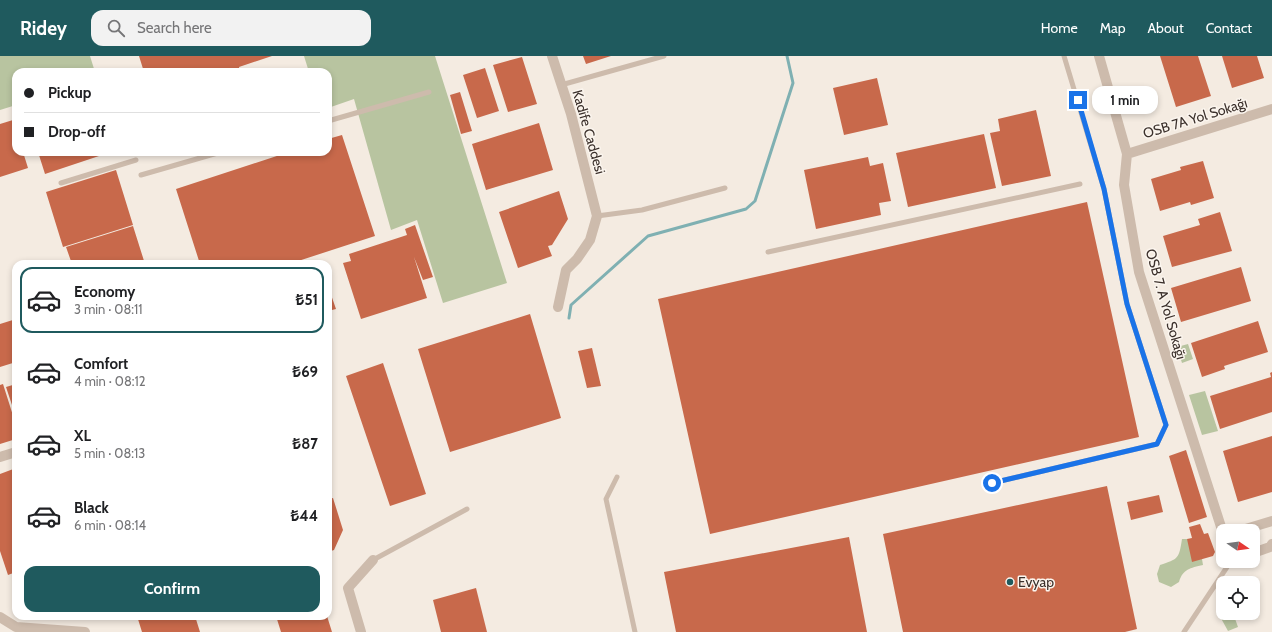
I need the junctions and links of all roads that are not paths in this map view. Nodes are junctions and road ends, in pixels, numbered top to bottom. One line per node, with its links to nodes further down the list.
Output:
1 (552, 56): 5 (street, Kadife Caddesi)
2 (664, 56): 5 (lane)
3 (1064, 56): 22 (lane)
4 (1099, 56): 9 (street, OSB 7. A Yol Sokağı)
5 (561, 85): 16 (street, Kadife Caddesi)
6 (429, 92): 8 (lane)
7 (1272, 110): 9 (street, OSB 7A Yol Sokağı)
8 (332, 120)
9 (1127, 154): 25 (street, OSB 7. A Yol Sokağı)
10 (207, 156): 12 (lane)
11 (136, 160): 13 (lane)
12 (141, 175)
13 (61, 184)
14 (1080, 184): 17 (lane)
15 (725, 188): 16 (lane)
16 (597, 216): 18 (street)
17 (768, 252)
18 (558, 307)
19 (12, 453): 20 (street)
20 (0, 457)
21 (617, 477): 34 (lane)
22 (992, 483)
23 (467, 509): 29 (lane)
24 (1272, 521): 26 (street)
25 (1220, 524)
26 (1260, 525)
27 (1272, 544): 28 (street)
28 (1260, 551)
29 (373, 560): 33 (street)
30 (1226, 568): 35 (lane)
31 (0, 617): 32 (street)
32 (85, 632)
33 (361, 632)
34 (635, 632)
35 (1184, 632)

